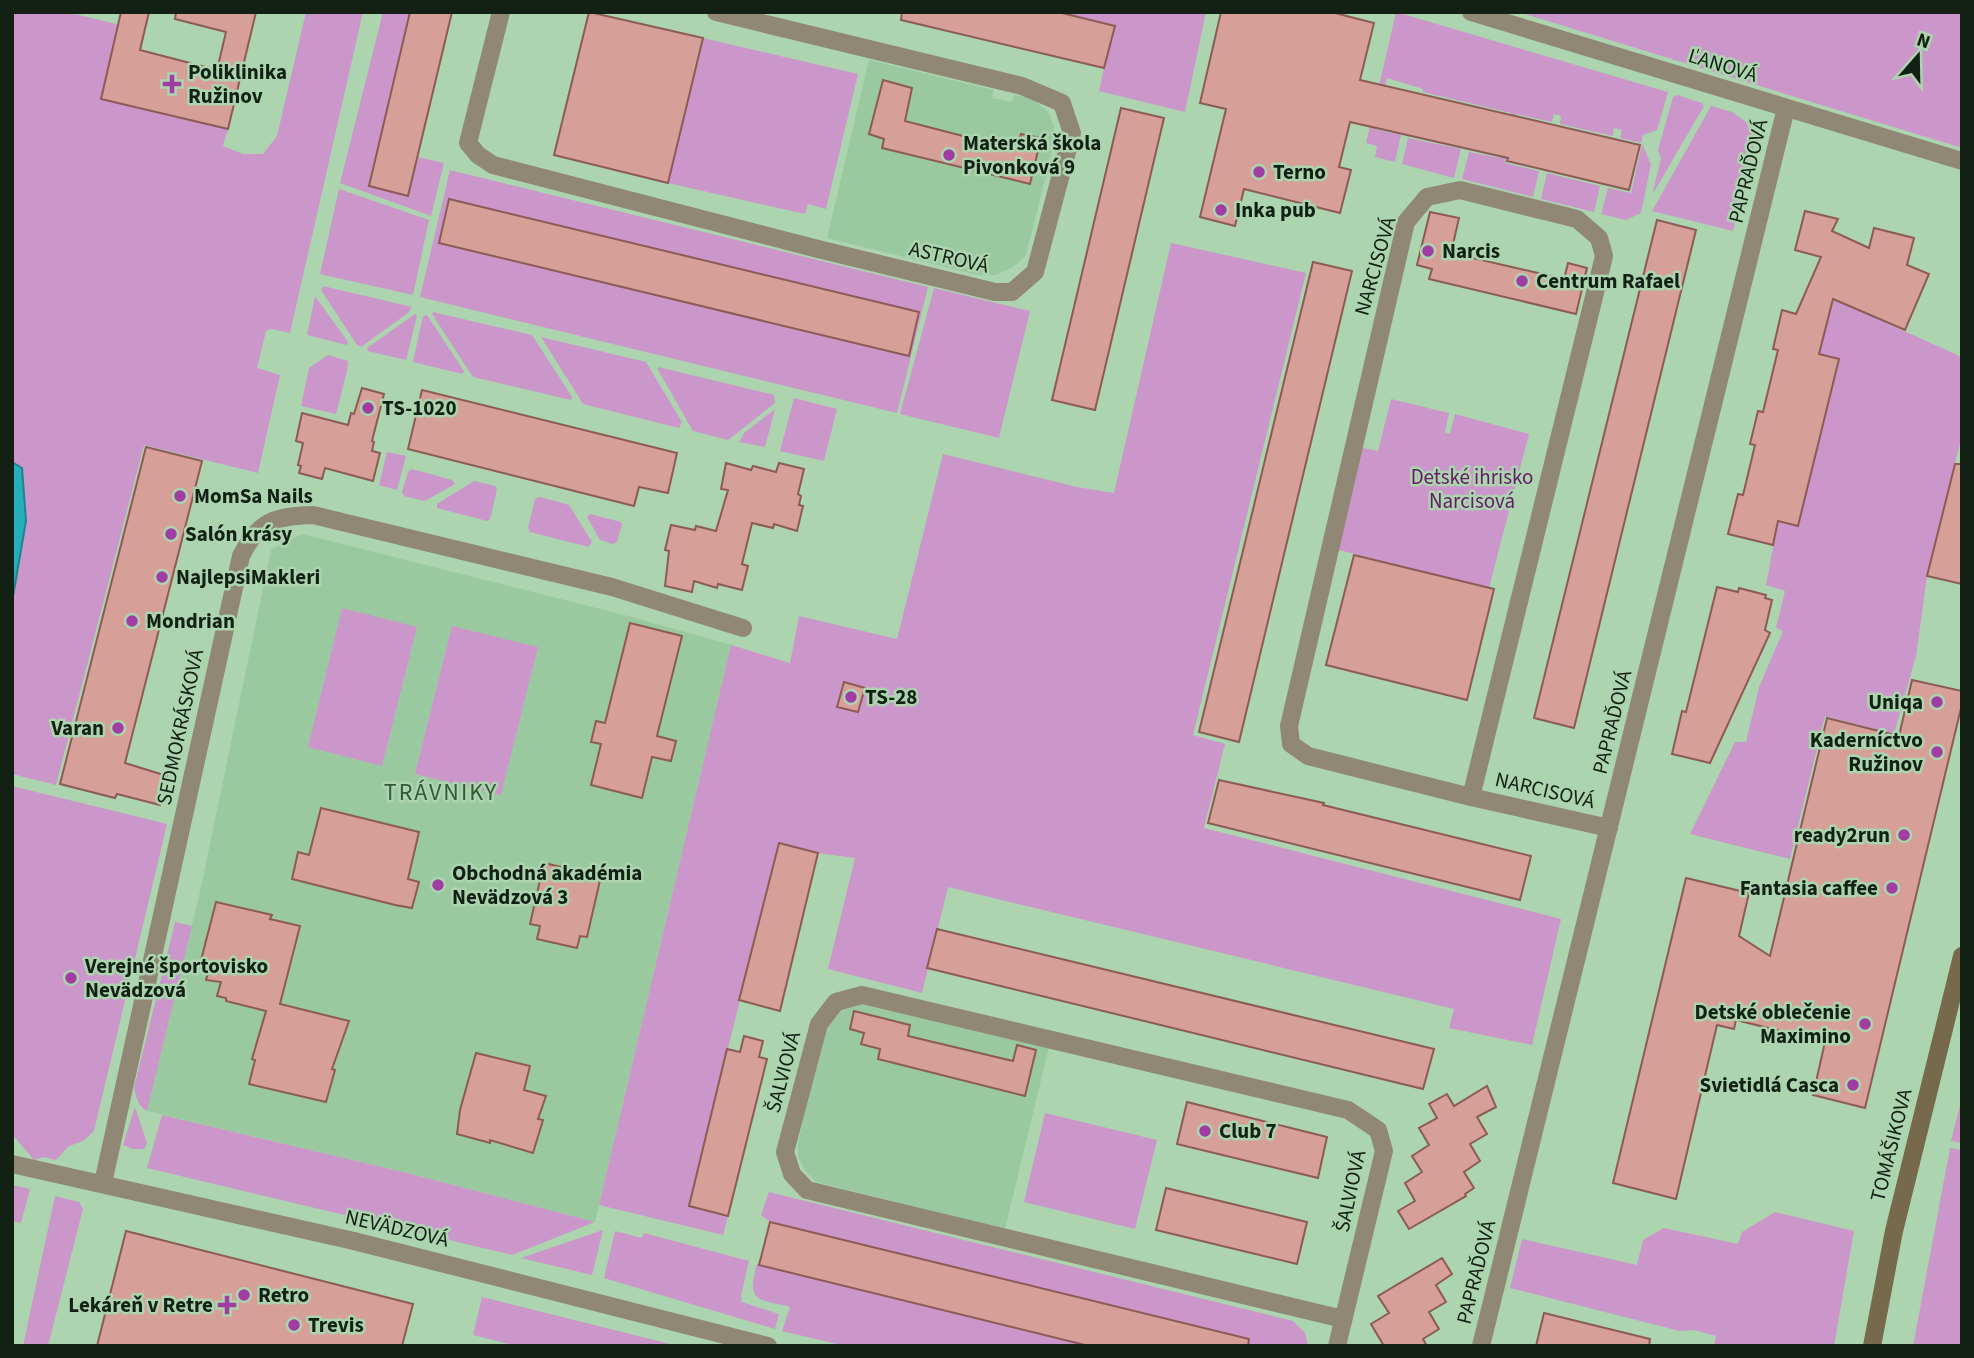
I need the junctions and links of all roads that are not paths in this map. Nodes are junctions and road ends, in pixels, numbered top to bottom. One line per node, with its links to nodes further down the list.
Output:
1 (501, 12): 2 (street, ASTROVÁ)
2 (716, 12)
3 (1471, 12): 4 (street, ĽANOVÁ)
4 (1786, 108): 5 (street, ĽANOVÁ); 8 (street, PAPRAĎOVÁ)
5 (1962, 161)
6 (743, 628): 12 (street, SEDMOKRÁSKOVÁ)
7 (1471, 797): 7 (street, NARCISOVÁ); 8 (street, NARCISOVÁ)
8 (1609, 828): 16 (street, PAPRAĎOVÁ)
9 (1962, 956): 10 (main road, TOMÁŠIKOVA)
10 (1959, 974): 17 (main road, TOMÁŠIKOVA)
11 (12, 1164): 12 (street, NEVÄDZOVÁ)
12 (103, 1184): 14 (street, NEVÄDZOVÁ)
13 (1343, 1319): 13 (street, ŠALVIOVÁ); 15 (street, ŠALVIOVÁ)
14 (768, 1346)
15 (1337, 1346)
16 (1482, 1346)
17 (1872, 1346)

